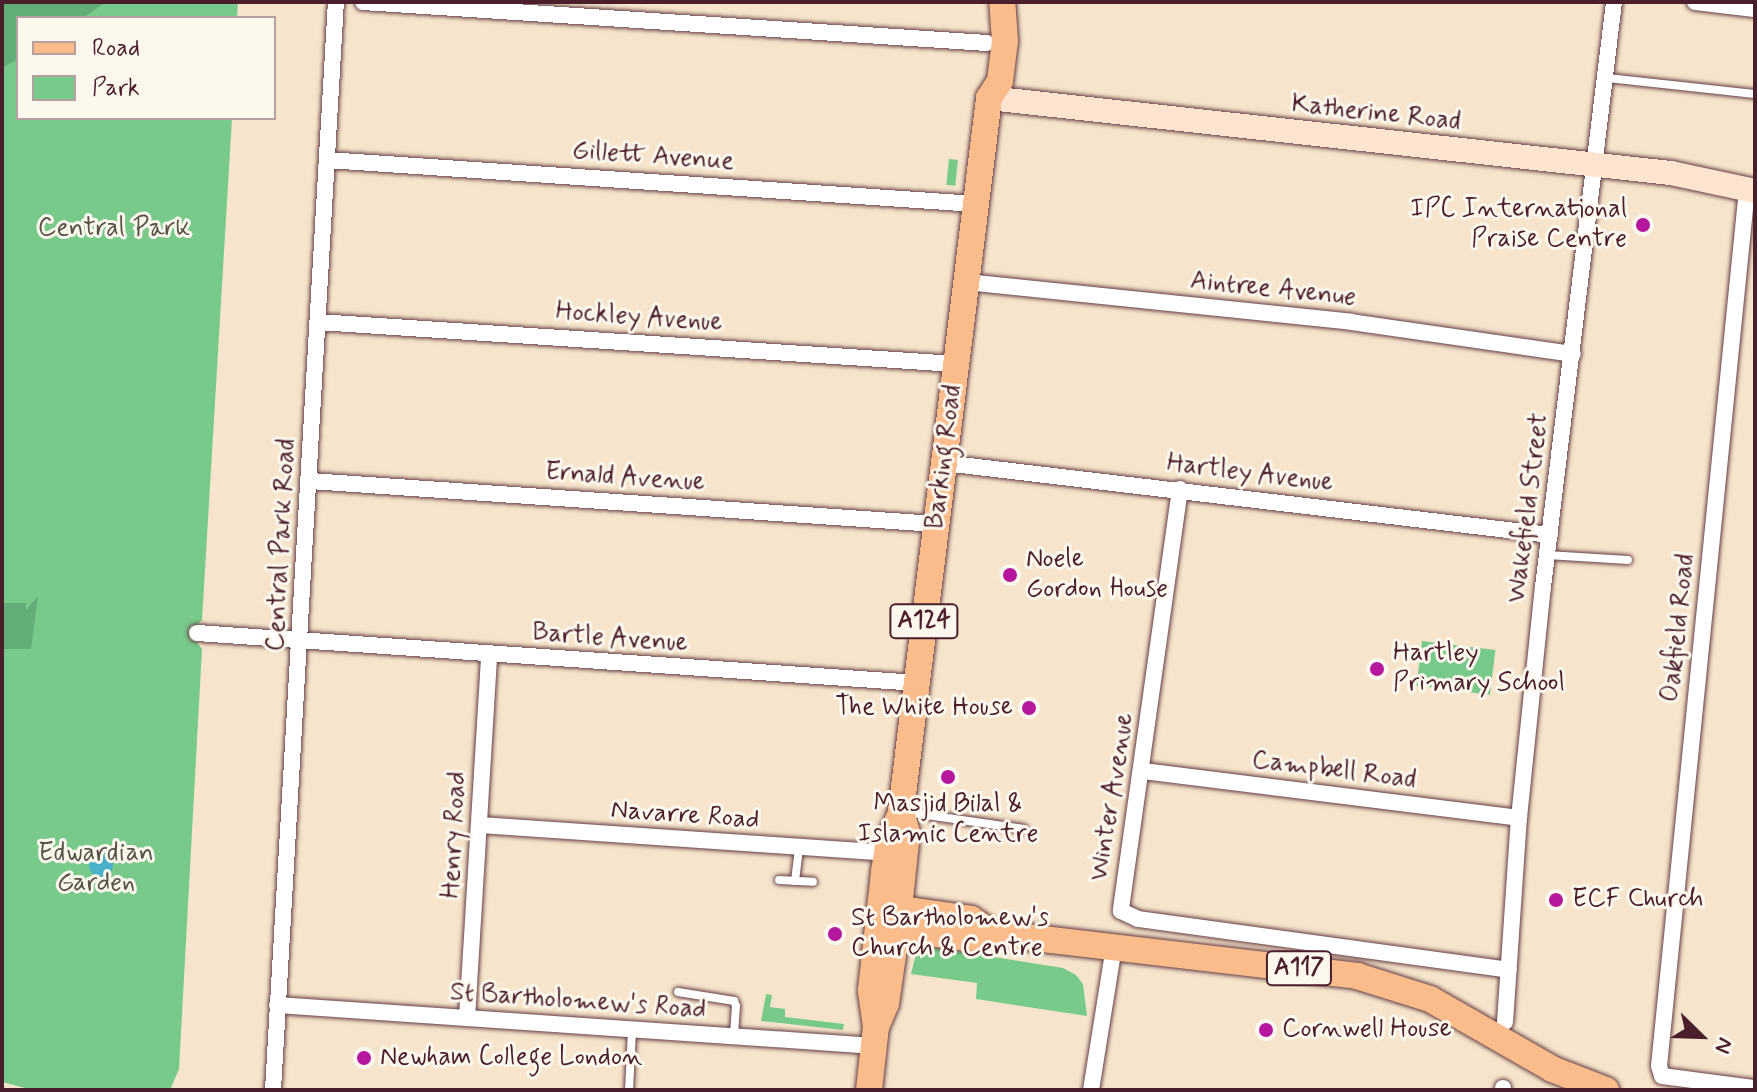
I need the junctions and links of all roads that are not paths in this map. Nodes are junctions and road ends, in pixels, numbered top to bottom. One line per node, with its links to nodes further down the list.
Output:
1 (336, 2): 11 (street, Central Park Road)
2 (363, 2): 7 (street)
3 (1614, 2): 8 (street, Wakefield Street)
4 (1695, 2): 6 (street)
5 (1001, 8): 7 (main road, Barking Road / A124); 10 (main road, Barking Road / A124)
6 (1755, 9)
7 (987, 43): 10 (main road, Barking Road / A124)
8 (1607, 78): 9 (lane); 12 (street, Wakefield Street)
9 (1755, 94)
10 (989, 98): 12 (main road, Katherine Road); 14 (main road, Barking Road / A124)
11 (327, 160): 14 (street, Gillett Avenue); 16 (street, Central Park Road)
12 (1596, 165): 13 (main road, Katherine Road); 17 (street, Wakefield Street)
13 (1751, 190): 50 (street, Oakfield Road)
14 (976, 204): 15 (main road, Barking Road / A124)
15 (967, 282): 17 (street, Aintree Avenue); 18 (main road, Barking Road / A124)
16 (318, 322): 18 (street, Hockley Avenue); 20 (street, Central Park Road)
17 (1573, 354): 23 (street, Wakefield Street)
18 (956, 364): 19 (main road, Barking Road / A124)
19 (944, 463): 21 (street, Hartley Avenue); 22 (main road, Barking Road / A124)
20 (310, 481): 22 (street, Ernald Avenue); 27 (street, Central Park Road)
21 (1180, 489): 23 (street, Hartley Avenue); 30 (street, Winter Avenue)
22 (936, 524): 29 (main road, Barking Road / A124)
23 (1550, 535): 24 (street, Wakefield Street)
24 (1547, 555): 25 (lane); 32 (street, Wakefield Street)
25 (1628, 560)
26 (197, 633): 27 (street, Bartle Avenue)
27 (301, 640): 28 (street, Bartle Avenue); 44 (street, Central Park Road)
28 (489, 655): 29 (street, Bartle Avenue); 33 (street, Henry Road)
29 (917, 683): 31 (main road, Barking Road / A124)
30 (1143, 771): 32 (street, Campbell Road); 42 (street, Winter Avenue)
31 (900, 813): 34 (lane); 36 (main road, Barking Road / A124); 40 (main road, Barking Road / A124)
32 (1519, 818): 42 (street, Wakefield Street)
33 (480, 825): 35 (street, Navarre Road); 45 (street, Henry Road)
34 (1024, 829)
35 (799, 848): 36 (street, Navarre Road); 38 (lane)
36 (887, 853): 40 (main road, Barking Road / A124)
37 (779, 880): 38 (lane)
38 (795, 881): 39 (lane)
39 (813, 882)
40 (889, 917): 41 (main road, A117); 48 (main road, Barking Road / A124)
41 (1114, 947): 54 (street); 55 (main road, A117)
42 (1509, 970): 46 (street, Wakefield Street)
43 (678, 992): 49 (lane)
44 (277, 1005): 45 (street, St Bartholomew's Road); 51 (street, Central Park Road)
45 (467, 1018): 47 (street, St Bartholomew's Road)
46 (1505, 1022)
47 (632, 1031): 49 (street, St Bartholomew's Road); 52 (lane)
48 (876, 1036): 49 (street, St Bartholomew's Road); 53 (main road, Barking Road / A124)
49 (734, 1037)
50 (1755, 1088)
51 (273, 1090)
52 (629, 1090)
53 (869, 1090)
54 (1091, 1090)
55 (1606, 1090)

